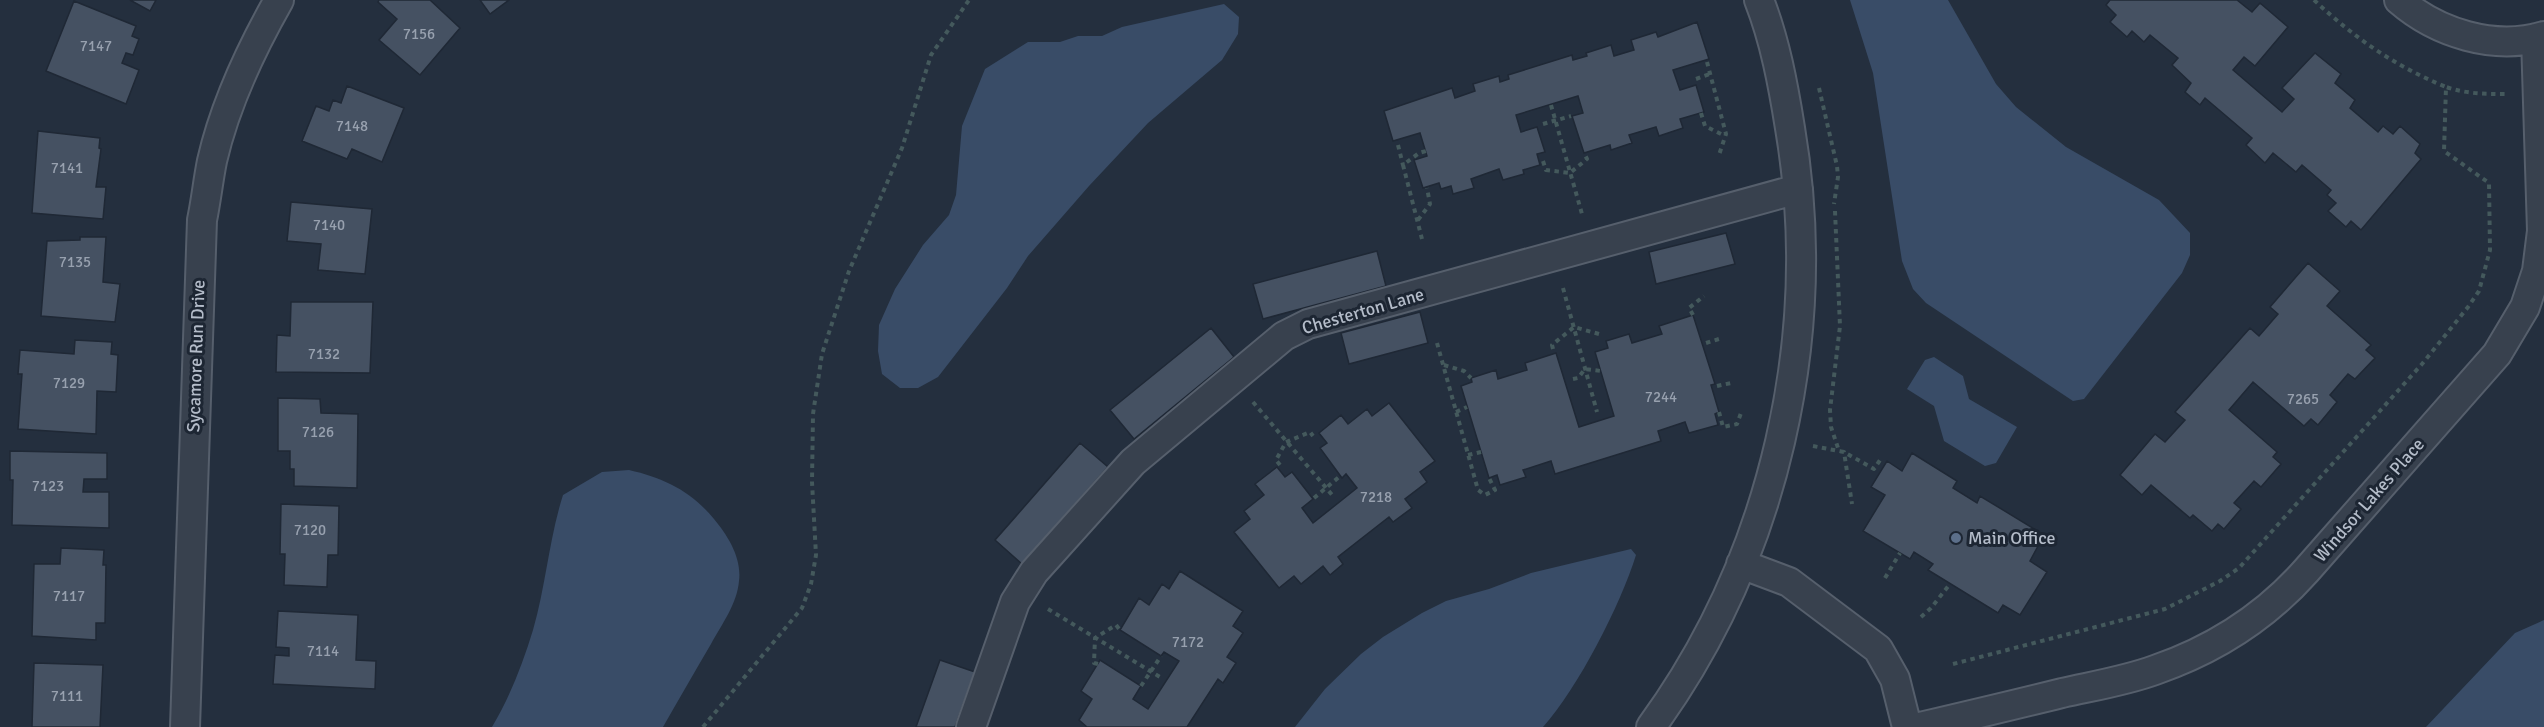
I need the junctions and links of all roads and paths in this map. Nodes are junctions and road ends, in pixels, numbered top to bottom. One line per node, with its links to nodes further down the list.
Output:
1 (279, 0): 79 (street, Sycamore Run Drive)
2 (969, 0): 80 (path)
3 (1759, 0): 26 (street)
4 (2314, 0): 10 (path)
5 (2399, 0): 6 (street, Windsor Lakes Place)
6 (2540, 37): 11 (street, Windsor Lakes Place)
7 (1707, 62): 8 (path)
8 (1710, 74): 9 (path); 17 (path)
9 (1696, 79)
10 (2446, 87): 11 (path); 74 (path)
11 (2537, 92): 83 (street, Windsor Lakes Place)
12 (1551, 105): 15 (path)
13 (1701, 113): 17 (path)
14 (1571, 116): 15 (path)
15 (1556, 120): 16 (path); 24 (path)
16 (1543, 124)
17 (1725, 136): 21 (path)
18 (1398, 145): 23 (path)
19 (1426, 151): 23 (path)
20 (1584, 153): 24 (path)
21 (1719, 155)
22 (1543, 161): 24 (path)
23 (1403, 165): 27 (path)
24 (1570, 173): 29 (path)
25 (1427, 188): 27 (path)
26 (1798, 189): 29 (street, Chesterton Lane); 52 (street)
27 (1417, 220): 28 (path)
28 (1422, 239)
29 (1591, 247): 30 (street, Chesterton Lane)
30 (1555, 258): 33 (path); 42 (street, Chesterton Lane)
31 (1704, 296): 32 (path)
32 (1693, 315)
33 (1574, 327): 34 (path); 38 (path); 40 (path)
34 (1599, 334)
35 (1719, 339): 37 (path)
36 (1437, 343): 39 (path)
37 (1706, 343)
38 (1553, 349)
39 (1443, 364): 43 (path); 48 (path)
40 (1585, 369): 41 (path); 44 (path); 49 (path)
41 (1600, 371)
42 (1232, 377): 54 (path); 68 (street, Chesterton Lane)
43 (1470, 378)
44 (1573, 379)
45 (1731, 383): 46 (path)
46 (1717, 386)
47 (1467, 407): 48 (path)
48 (1456, 412): 56 (path)
49 (1598, 412)
50 (1719, 412): 51 (path)
51 (1741, 413)
52 (1783, 431): 57 (path); 65 (street)
53 (1312, 436): 54 (path)
54 (1286, 442): 58 (path); 61 (path)
55 (1481, 452): 56 (path)
56 (1468, 455): 60 (path)
57 (1882, 457)
58 (1280, 465)
59 (1339, 477): 61 (path)
60 (1489, 478)
61 (1326, 488): 62 (path); 63 (path)
62 (1333, 495)
63 (1314, 498)
64 (1900, 553): 66 (path)
65 (1741, 564): 78 (street); 82 (street)
66 (1885, 578)
67 (1950, 584): 69 (path)
68 (1020, 592): 71 (path); 81 (street, Chesterton Lane)
69 (1921, 616)
70 (1120, 630): 71 (path)
71 (1095, 638): 73 (path); 75 (path)
72 (1161, 656): 75 (path)
73 (1098, 664)
74 (1953, 664)
75 (1151, 671): 76 (path); 77 (path)
76 (1160, 677)
77 (1141, 686)
78 (1664, 722)
79 (184, 727)
80 (703, 727)
81 (971, 727)
82 (1907, 727)
83 (1920, 727)

